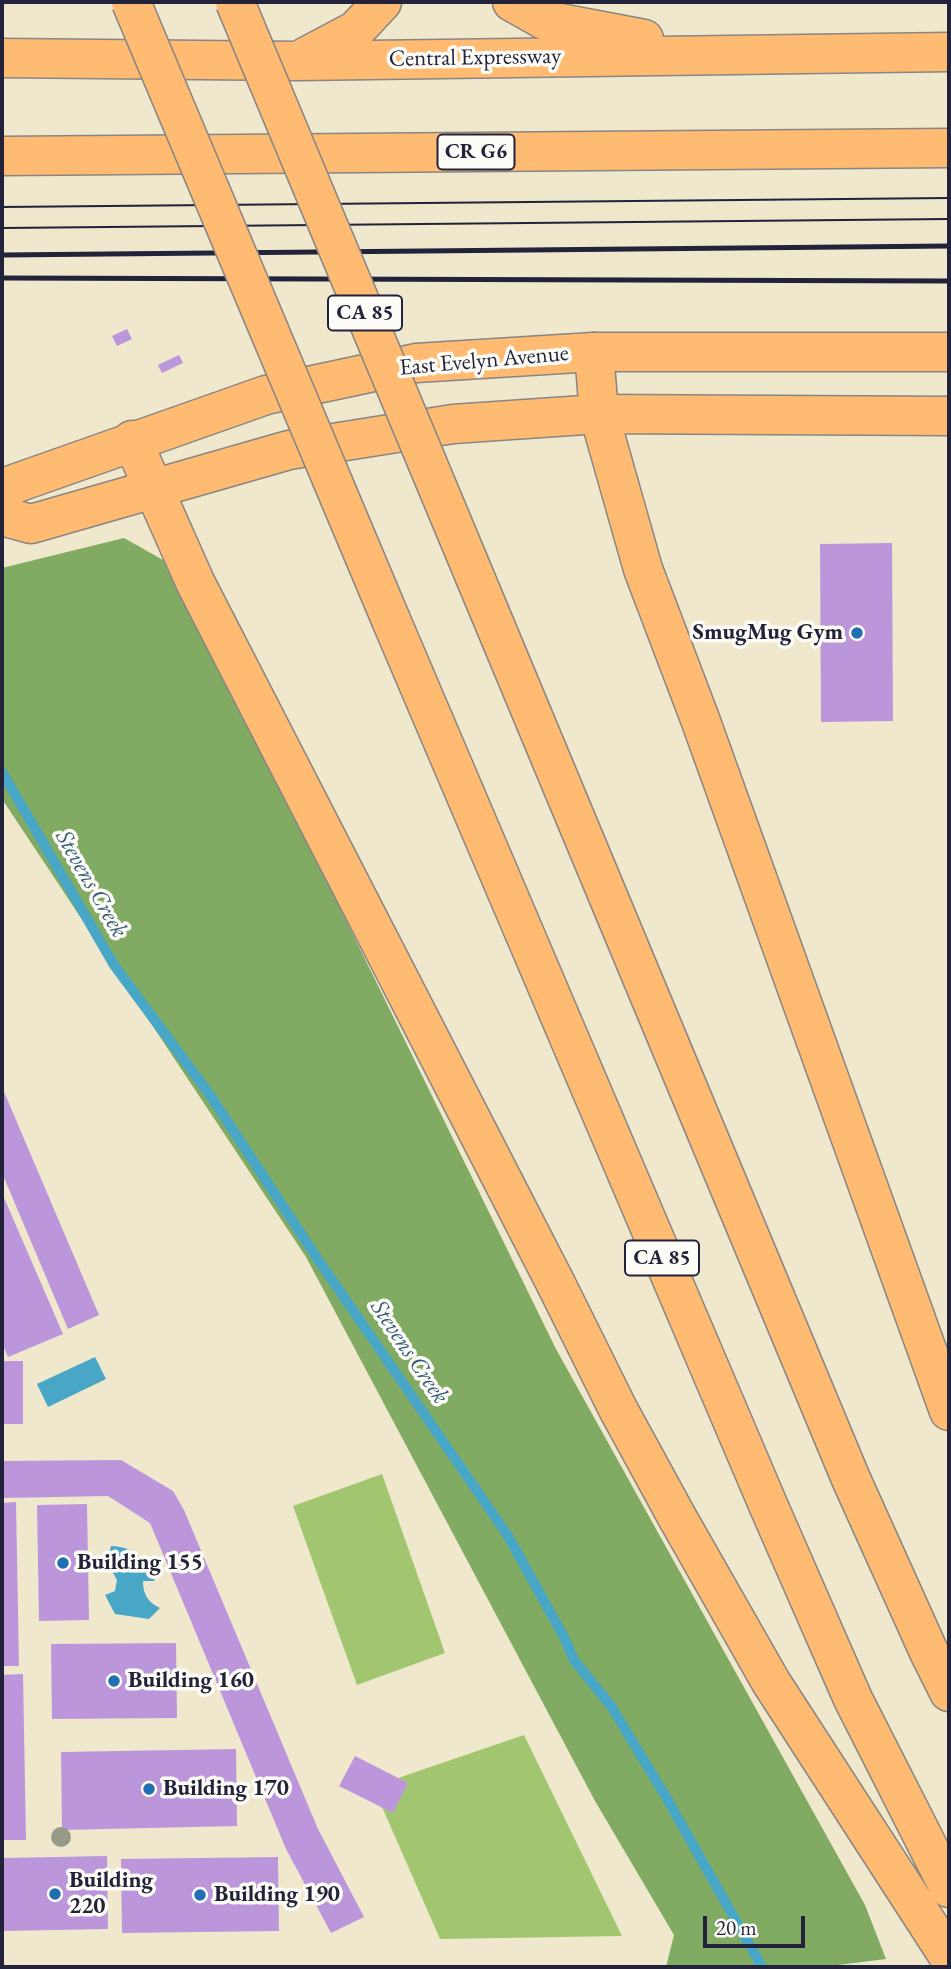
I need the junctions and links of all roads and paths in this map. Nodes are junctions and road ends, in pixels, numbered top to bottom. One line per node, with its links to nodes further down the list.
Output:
1 (131, 2): 21 (main road, CA 85, bridge)
2 (235, 2): 20 (main road, CA 85, bridge)
3 (382, 2): 8 (main road)
4 (512, 2): 6 (main road)
5 (949, 52): 6 (main road, Central Expressway)
6 (722, 53): 8 (main road, Central Expressway)
7 (2, 58): 8 (main road, Central Expressway)
8 (298, 61)
9 (949, 148): 10 (main road, CR G6)
10 (2, 156)
11 (594, 352): 12 (main road, East Evelyn Avenue); 13 (main road); 15 (main road, East Evelyn Avenue)
12 (949, 352)
13 (599, 414): 14 (main road); 16 (main road); 19 (main road)
14 (949, 416)
15 (132, 440): 16 (main road); 17 (main road, East Evelyn Avenue)
16 (153, 489): 18 (main road); 22 (main road)
17 (2, 497)
18 (2, 516)
19 (949, 1411)
20 (949, 1692)
21 (949, 1888)
22 (949, 1957)

